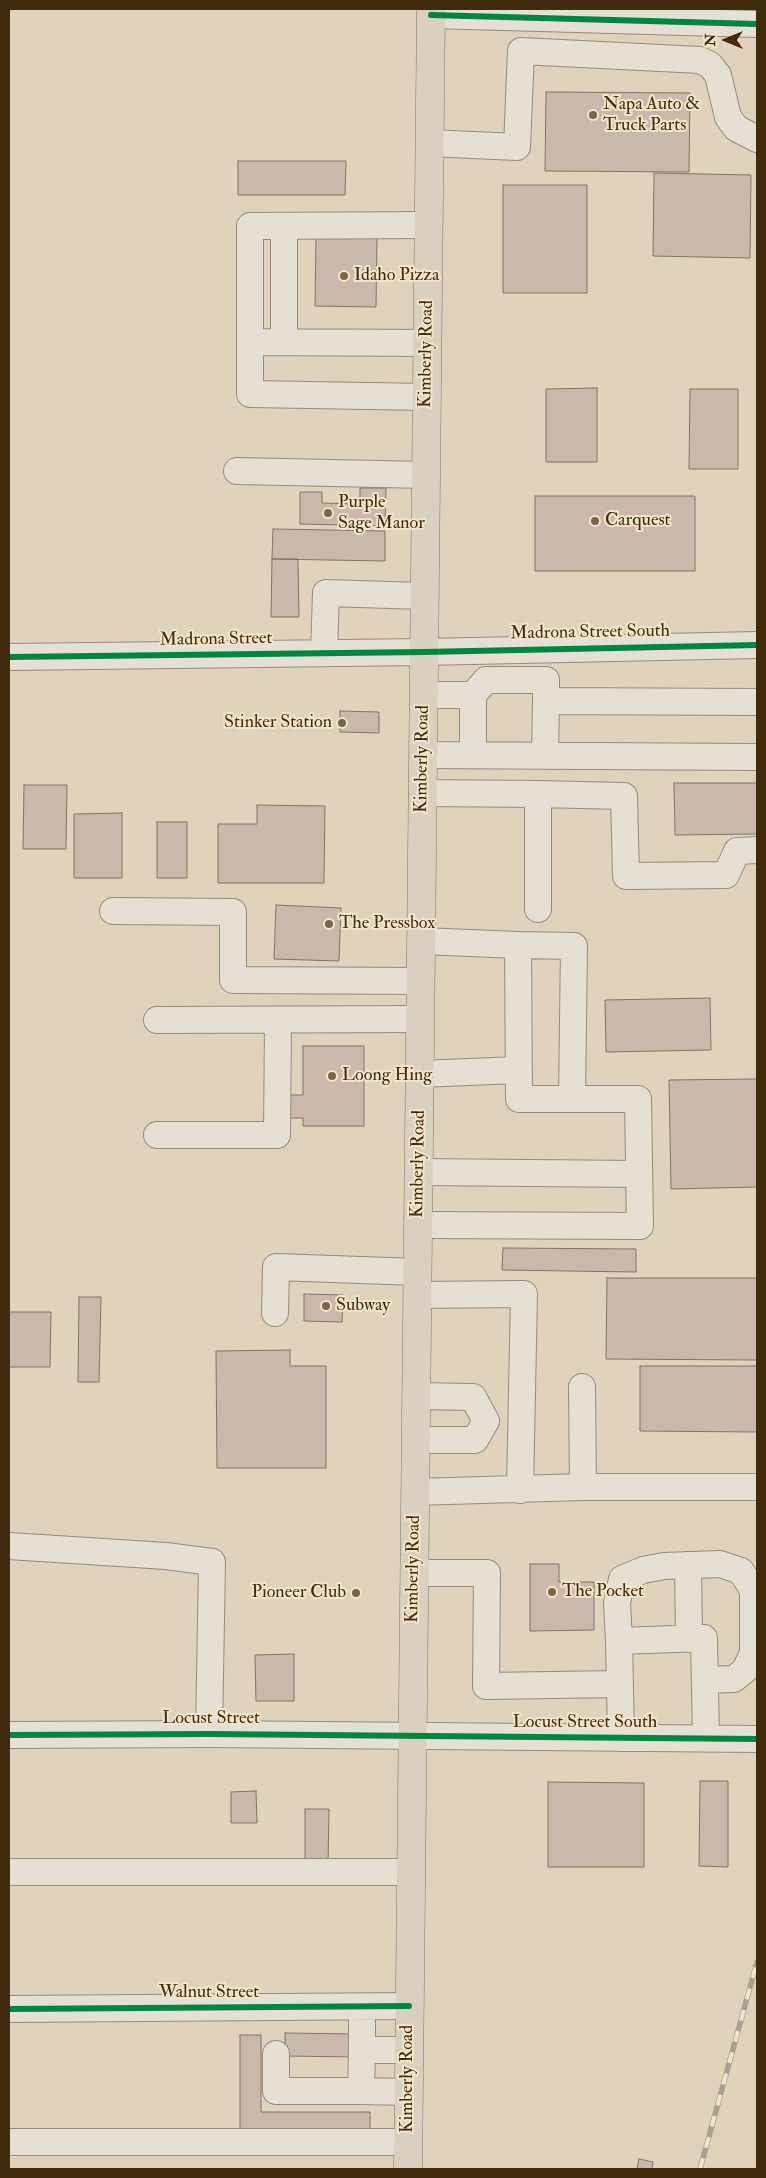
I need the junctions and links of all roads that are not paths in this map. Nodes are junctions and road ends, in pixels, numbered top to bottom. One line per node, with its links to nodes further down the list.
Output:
1 (431, 12): 2 (street); 4 (main road, Kimberly Road)
2 (757, 24)
3 (757, 139): 4 (street)
4 (429, 143): 5 (main road, Kimberly Road)
5 (428, 225): 6 (street); 9 (main road, Kimberly Road)
6 (284, 226): 7 (street); 8 (street)
7 (250, 342): 8 (street); 10 (street)
8 (284, 342): 9 (street)
9 (427, 343): 10 (main road, Kimberly Road)
10 (426, 397): 12 (main road, Kimberly Road)
11 (237, 472): 12 (street)
12 (426, 475): 13 (main road, Kimberly Road)
13 (424, 596): 16 (main road, Kimberly Road); 17 (street)
14 (757, 645): 15 (street, Madrona Street South)
15 (546, 649): 16 (street, Madrona Street South); 19 (street)
16 (424, 652): 17 (street, Madrona Street); 20 (main road, Kimberly Road)
17 (324, 654): 18 (street, Madrona Street)
18 (9, 657)
19 (546, 691): 21 (street); 22 (street); 25 (street)
20 (423, 695): 21 (street); 23 (main road, Kimberly Road)
21 (473, 695): 24 (street)
22 (757, 702)
23 (423, 754): 24 (street); 27 (main road, Kimberly Road)
24 (473, 755): 25 (street)
25 (545, 756): 26 (street)
26 (757, 758)
27 (422, 793): 28 (street); 32 (main road, Kimberly Road)
28 (538, 794): 29 (street); 30 (street)
29 (757, 850)
30 (538, 909)
31 (113, 911): 34 (street)
32 (421, 941): 33 (street); 34 (main road, Kimberly Road)
33 (518, 945): 38 (street); 40 (street)
34 (421, 981): 35 (main road, Kimberly Road)
35 (420, 1019): 37 (street); 39 (main road, Kimberly Road)
36 (157, 1020): 37 (street)
37 (278, 1020): 41 (street)
38 (518, 1070): 39 (street); 40 (street)
39 (419, 1074): 42 (main road, Kimberly Road)
40 (572, 1099): 43 (street)
41 (157, 1134)
42 (418, 1172): 43 (street); 44 (main road, Kimberly Road)
43 (639, 1174): 44 (street)
44 (418, 1225): 45 (main road, Kimberly Road)
45 (417, 1284): 46 (street); 48 (main road, Kimberly Road); 50 (street)
46 (275, 1314)
47 (582, 1387): 52 (street)
48 (416, 1396): 49 (street); 51 (main road, Kimberly Road)
49 (486, 1421): 50 (street); 51 (street)
50 (520, 1421): 54 (street)
51 (416, 1440): 55 (main road, Kimberly Road)
52 (583, 1487): 53 (street); 54 (street)
53 (757, 1487)
54 (520, 1490): 55 (street)
55 (415, 1492): 58 (main road, Kimberly Road)
56 (9, 1546): 63 (street)
57 (688, 1565): 59 (street); 60 (street); 61 (street)
58 (414, 1572): 62 (street); 65 (main road, Kimberly Road)
59 (690, 1639): 60 (street); 61 (street)
60 (619, 1641): 62 (street)
61 (705, 1680): 67 (street)
62 (620, 1684): 66 (street)
63 (209, 1734): 64 (street, Locust Street); 65 (street, Locust Street)
64 (9, 1736)
65 (412, 1737): 66 (street, Locust Street South); 70 (main road, Kimberly Road)
66 (621, 1738): 67 (street, Locust Street South)
67 (706, 1739): 68 (street, Locust Street South)
68 (757, 1739)
69 (9, 1872): 70 (street)
70 (410, 1872): 71 (main road, Kimberly Road)
71 (409, 2006): 72 (street, Walnut Street); 75 (main road, Kimberly Road)
72 (362, 2007): 73 (street, Walnut Street); 74 (street)
73 (9, 2009)
74 (362, 2050): 75 (street); 77 (street)
75 (409, 2050): 78 (main road, Kimberly Road)
76 (276, 2054): 77 (street)
77 (361, 2091): 78 (street)
78 (408, 2092): 80 (main road, Kimberly Road)
79 (9, 2142): 80 (street)
80 (408, 2142): 81 (main road, Kimberly Road)
81 (408, 2169)

